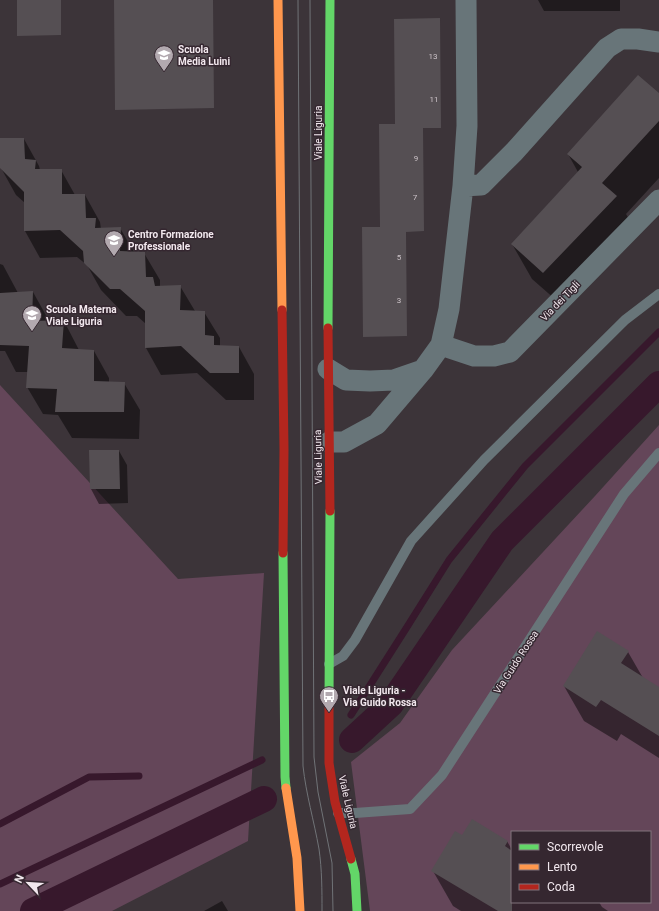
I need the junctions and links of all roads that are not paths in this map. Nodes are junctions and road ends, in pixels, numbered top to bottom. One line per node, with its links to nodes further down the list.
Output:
1 (278, 0): 15 (main road)
2 (330, 0): 9 (main road, Viale Liguria)
3 (466, 0): 5 (street)
4 (659, 42): 5 (street)
5 (464, 186): 8 (street)
6 (659, 200): 8 (street, Via dei Tigli)
7 (659, 294): 13 (lane)
8 (441, 345): 10 (street)
9 (328, 369): 10 (street); 11 (main road, Viale Liguria)
10 (423, 370): 11 (street)
11 (329, 442): 13 (main road, Viale Liguria)
12 (659, 453): 14 (lane, Via Guido Rossa)
13 (329, 665): 14 (main road, Viale Liguria)
14 (338, 813): 16 (main road, Viale Liguria)
15 (300, 911)
16 (357, 911)

